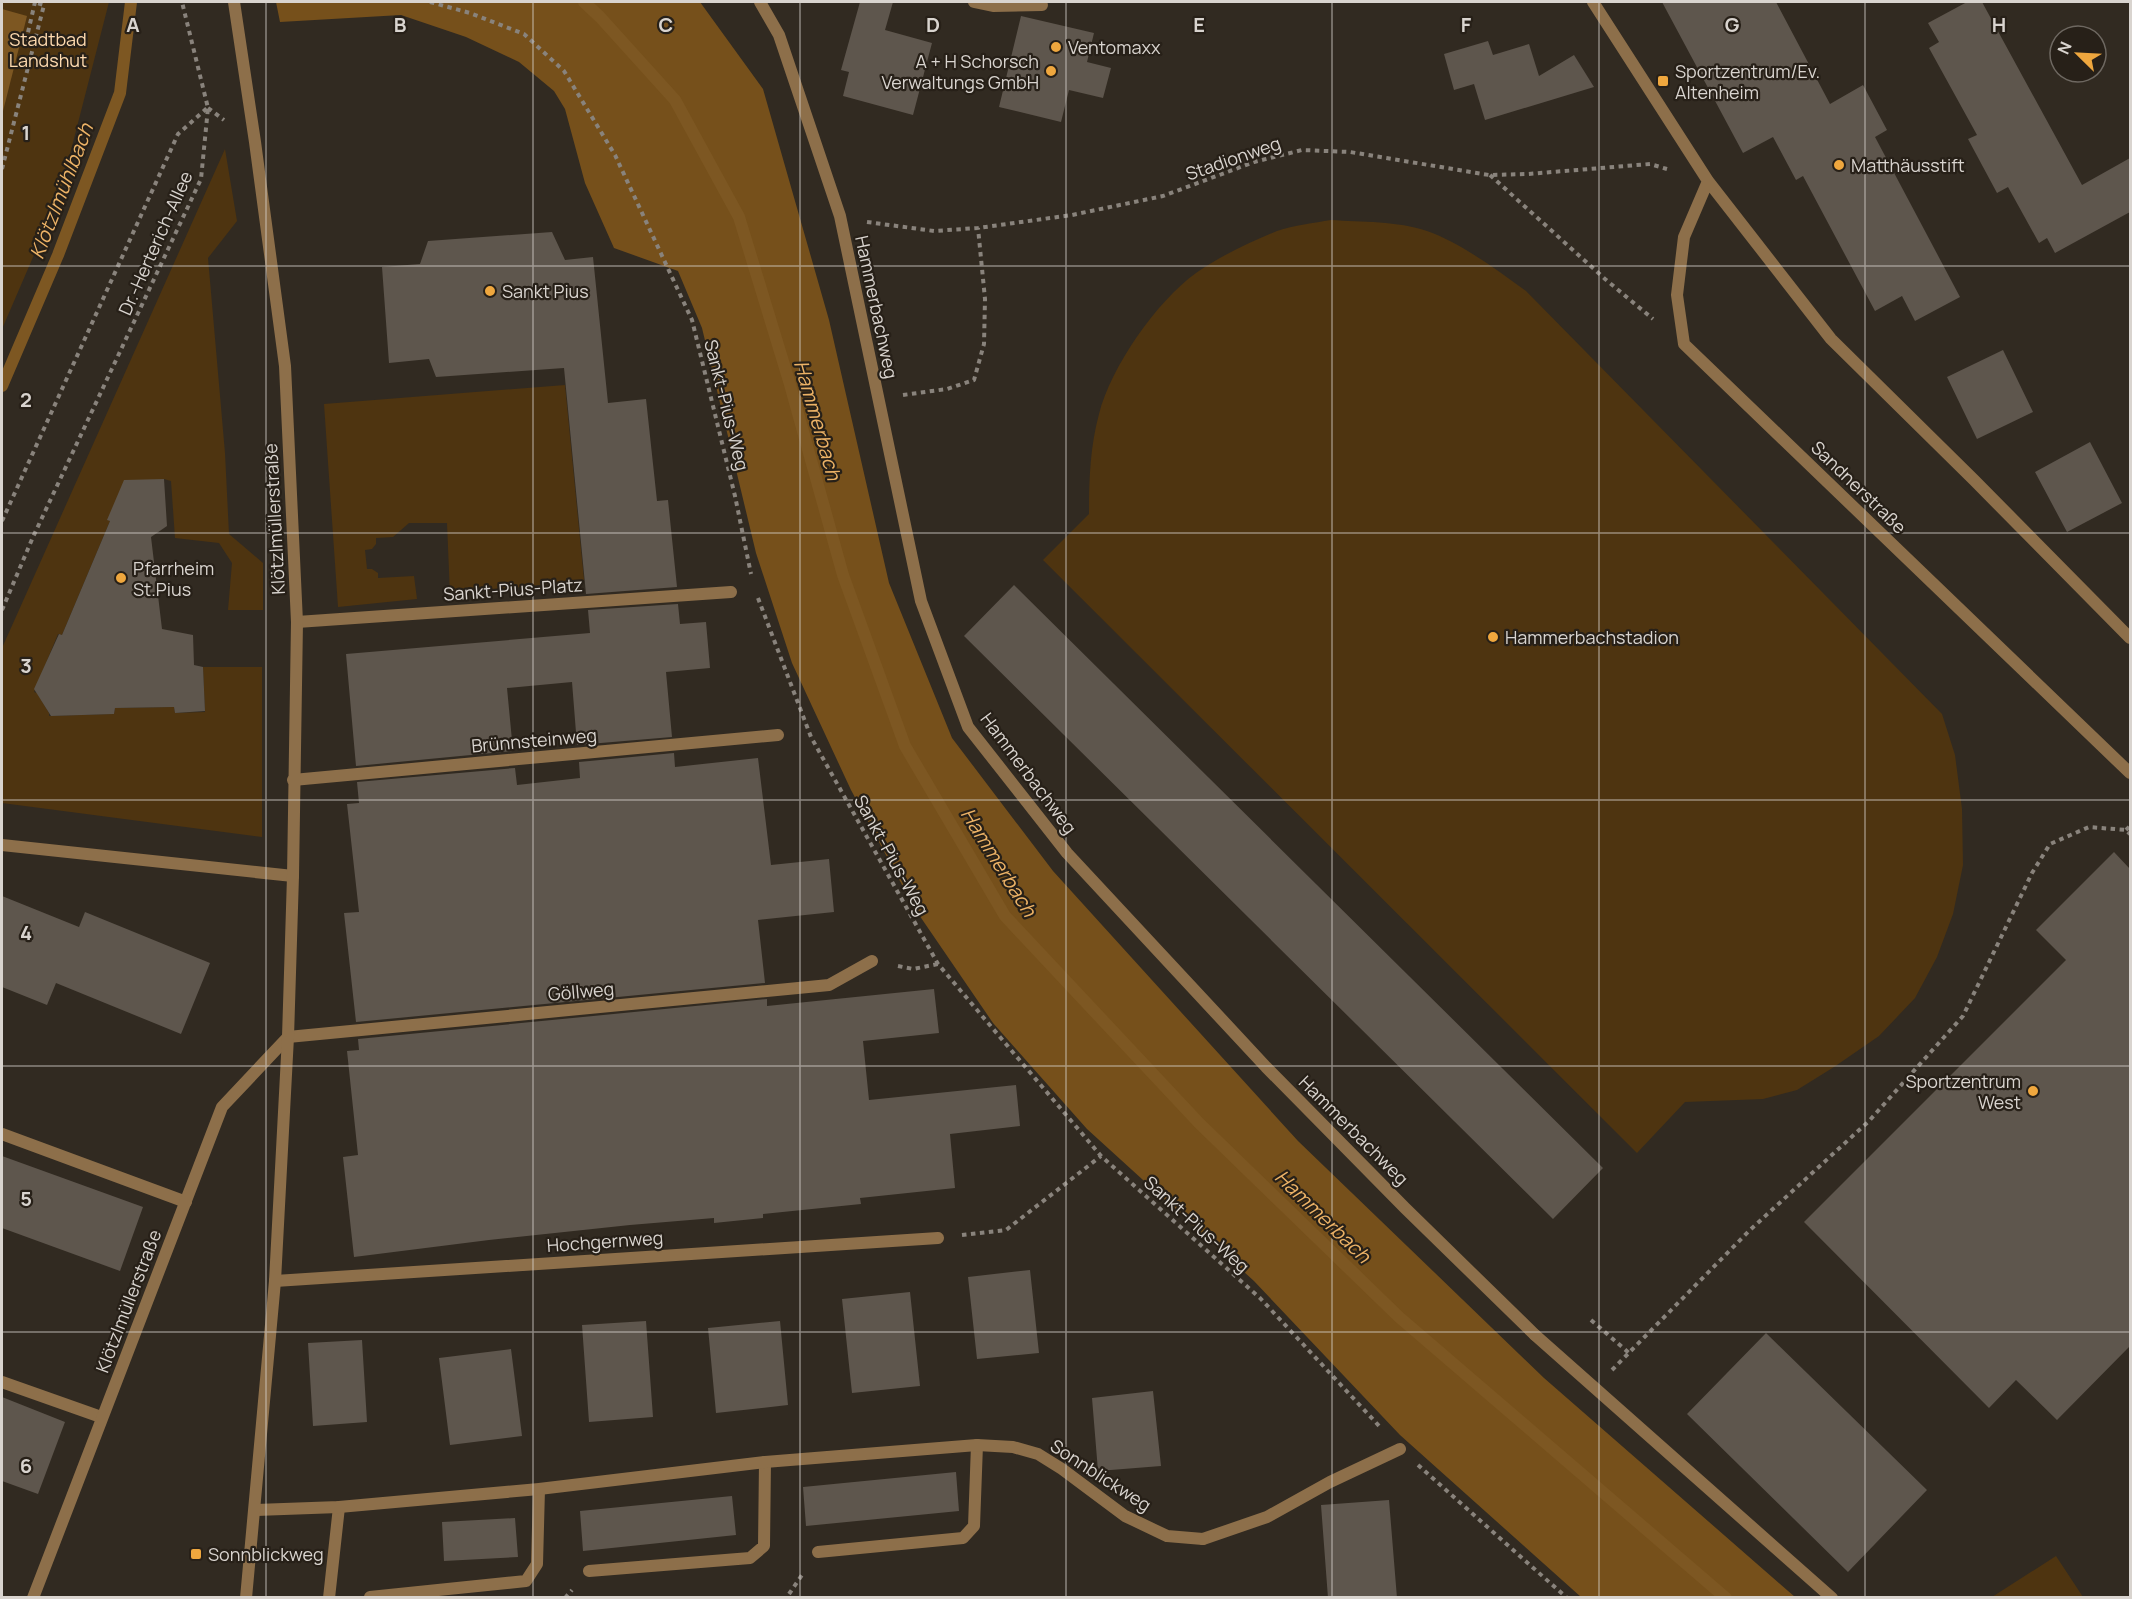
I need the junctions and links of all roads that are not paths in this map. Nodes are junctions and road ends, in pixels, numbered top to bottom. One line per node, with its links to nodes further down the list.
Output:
1 (234, 2): 8 (street, Klötzlmüllerstraße)
2 (760, 2): 35 (street, Hammerbachweg)
3 (974, 2): 5 (street)
4 (1593, 2): 6 (street)
5 (1042, 5)
6 (1708, 181): 9 (street); 11 (street, Sandnerstraße)
7 (731, 592): 8 (street, Sankt-Pius-Platz)
8 (297, 622): 12 (street, Klötzlmüllerstraße)
9 (2130, 638)
10 (778, 735): 12 (street, Brünnsteinweg)
11 (2130, 774)
12 (293, 780): 14 (street, Klötzlmüllerstraße)
13 (2, 845): 14 (street)
14 (293, 876): 16 (street, Klötzlmüllerstraße)
15 (872, 962): 16 (street, Göllweg)
16 (288, 1037): 18 (street, Klötzlmüllerstraße); 20 (street, Klötzlmüllerstraße)
17 (2, 1134): 18 (street)
18 (186, 1202): 22 (street, Klötzlmüllerstraße)
19 (938, 1238): 20 (street, Hochgernweg)
20 (275, 1281): 28 (street, Klötzlmüllerstraße)
21 (2, 1382): 22 (street)
22 (101, 1417): 32 (street, Klötzlmüllerstraße)
23 (978, 1445): 24 (street, Sonnblickweg); 25 (street, Sonnblickweg); 29 (street)
24 (1400, 1449)
25 (765, 1462): 26 (street, Sonnblickweg); 30 (street)
26 (539, 1489): 27 (street, Sonnblickweg); 31 (street)
27 (339, 1508): 28 (street, Sonnblickweg); 34 (street)
28 (256, 1510): 33 (street, Klötzlmüllerstraße)
29 (818, 1552)
30 (589, 1571)
31 (370, 1597)
32 (33, 1598)
33 (246, 1598)
34 (329, 1598)
35 (1832, 1598)

